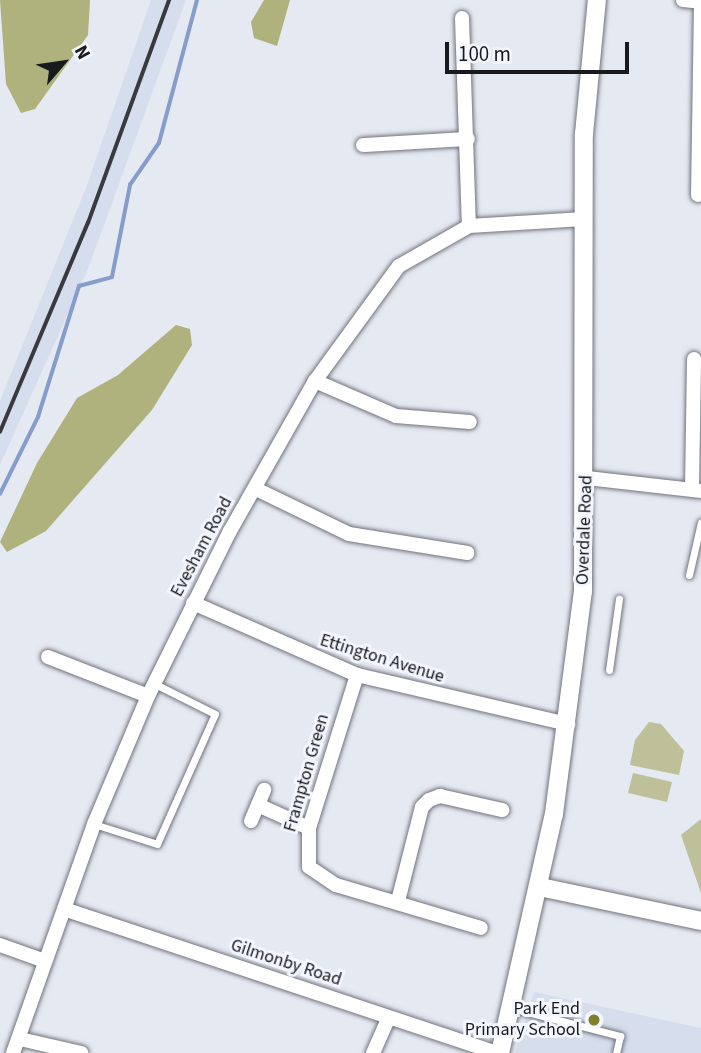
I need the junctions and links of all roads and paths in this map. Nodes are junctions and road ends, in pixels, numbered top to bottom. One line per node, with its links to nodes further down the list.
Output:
1 (597, 0): 8 (street, Overdale Road)
2 (683, 0): 3 (street)
3 (701, 2): 7 (street)
4 (462, 18): 5 (street)
5 (468, 139): 6 (street); 9 (street)
6 (363, 145)
7 (698, 195)
8 (584, 219): 9 (street, Evesham Road); 13 (street, Overdale Road)
9 (469, 226): 11 (street, Evesham Road)
10 (694, 359): 15 (street)
11 (315, 381): 12 (street); 14 (street, Evesham Road)
12 (470, 422)
13 (587, 478): 15 (street); 25 (street, Overdale Road)
14 (256, 489): 17 (street); 20 (street, Evesham Road)
15 (696, 490)
16 (701, 522): 18 (lane)
17 (467, 553)
18 (689, 575)
19 (619, 599): 22 (lane)
20 (193, 603): 23 (street, Ettington Avenue); 24 (street, Evesham Road)
21 (48, 657): 24 (street)
22 (608, 670)
23 (356, 675): 25 (street, Ettington Avenue); 31 (street, Frampton Green)
24 (151, 690): 30 (street, Evesham Road); 30 (lane)
25 (568, 724): 32 (street, Overdale Road)
26 (264, 790): 27 (street)
27 (258, 805): 29 (street); 31 (street)
28 (502, 810): 33 (street)
29 (251, 821)
30 (94, 824): 34 (street, Evesham Road)
31 (309, 828): 33 (street, Frampton Green)
32 (540, 887): 35 (street); 39 (street, Overdale Road)
33 (398, 901): 36 (street, Frampton Green)
34 (64, 909): 38 (street, Evesham Road); 40 (street, Gilmonby Road)
35 (701, 921)
36 (481, 928)
37 (0, 945): 38 (street)
38 (45, 961): 41 (street, Evesham Road)
39 (512, 1007): 45 (street, Overdale Road); 46 (lane)
40 (388, 1019): 44 (street); 45 (street, Gilmonby Road)
41 (19, 1039): 42 (street, Evesham Road); 43 (street)
42 (13, 1053)
43 (81, 1053)
44 (373, 1053)
45 (499, 1053)
46 (616, 1053)

